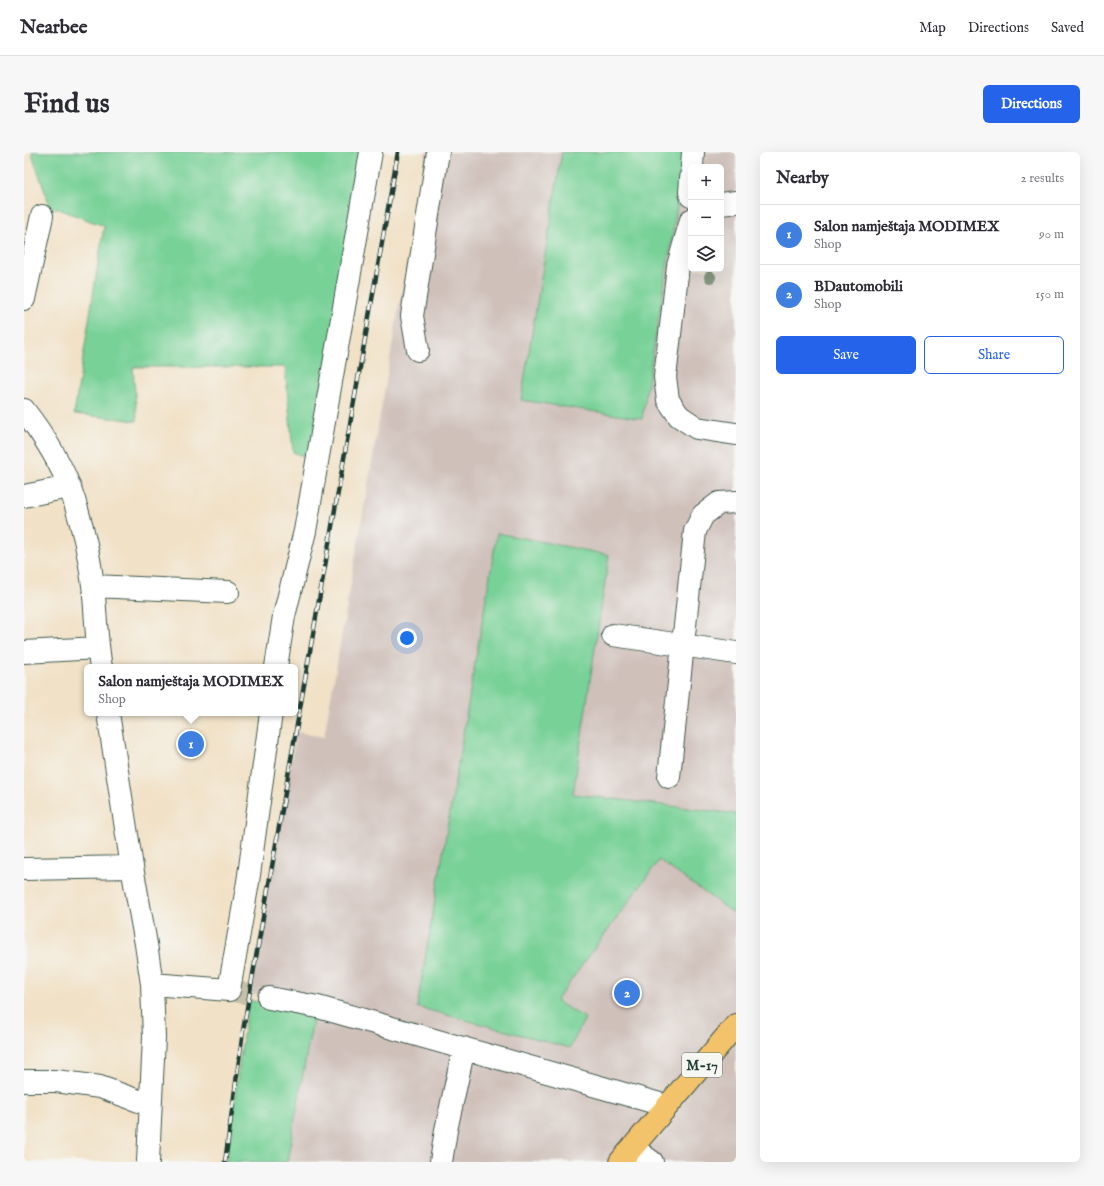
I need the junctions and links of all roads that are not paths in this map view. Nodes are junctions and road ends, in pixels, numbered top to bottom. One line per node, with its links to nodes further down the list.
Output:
1 (371, 152): 23 (street)
2 (438, 152): 10 (street)
3 (693, 152): 4 (street)
4 (692, 164)
5 (736, 202): 6 (street)
6 (724, 204)
7 (42, 216): 9 (street)
8 (688, 231): 12 (street)
9 (24, 299)
10 (418, 350)
11 (24, 410): 13 (street)
12 (736, 434)
13 (69, 487): 14 (street); 16 (street)
14 (24, 496)
15 (736, 502): 19 (street)
16 (93, 586): 17 (street); 22 (street)
17 (228, 592)
18 (612, 635): 19 (street)
19 (684, 645): 21 (street); 26 (street)
20 (24, 652): 22 (street)
21 (736, 653)
22 (99, 657)
23 (276, 664)
24 (108, 716): 27 (street)
25 (270, 716): 29 (street)
26 (669, 777)
27 (132, 867): 28 (street); 29 (street)
28 (24, 869)
29 (152, 984): 34 (street)
30 (269, 998): 32 (street)
31 (736, 1024): 35 (main road, M-17)
32 (464, 1048): 35 (street); 38 (street)
33 (24, 1081): 34 (street)
34 (150, 1105): 37 (street)
35 (668, 1106): 36 (main road, M-17)
36 (627, 1155): 39 (street)
37 (148, 1162)
38 (441, 1162)
39 (652, 1162)

